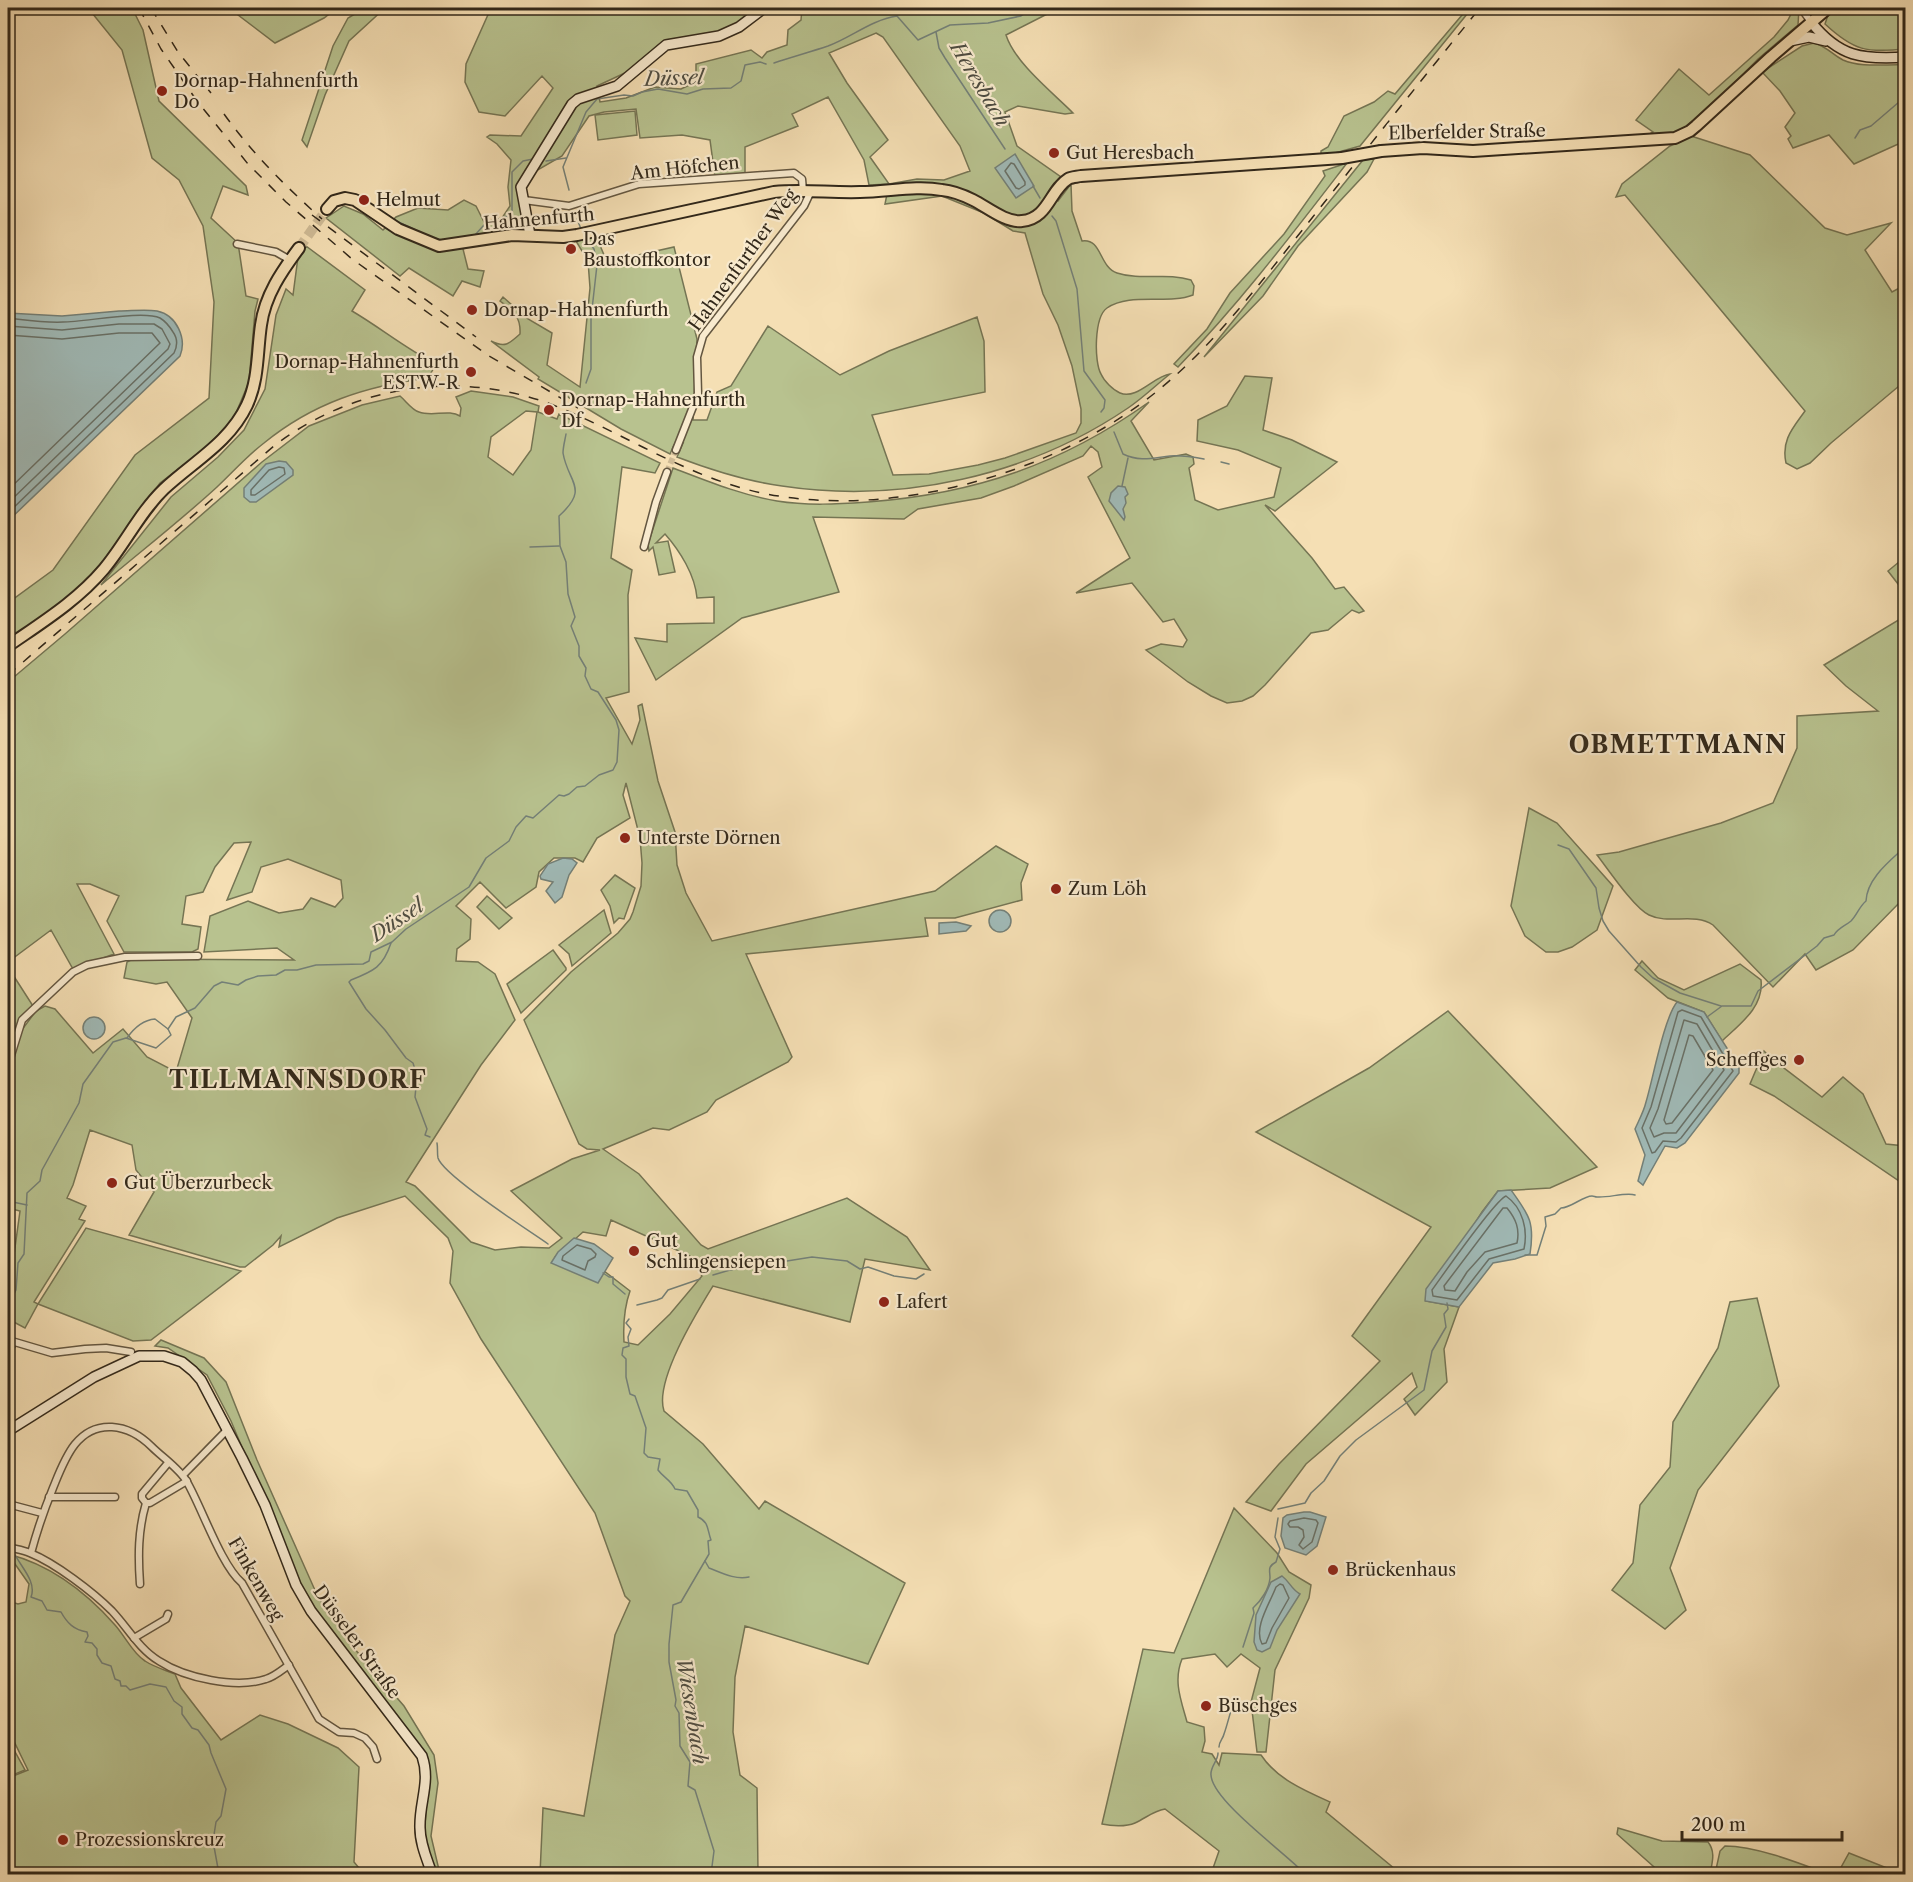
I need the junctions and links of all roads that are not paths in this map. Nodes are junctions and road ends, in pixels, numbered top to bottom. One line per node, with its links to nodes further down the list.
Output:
1 (765, 8): 10 (main road)
2 (1801, 8): 4 (street)
3 (1828, 8): 4 (main road, Elberfelder Straße)
4 (1811, 22): 5 (main road, Elberfelder Straße); 6 (main road)
5 (1788, 42): 6 (main road); 8 (main road, Elberfelder Straße, bridge)
6 (1828, 42): 7 (main road)
7 (1905, 57)
8 (892, 190): 9 (main road, Hahnenfurth)
9 (807, 191): 10 (street, Am Höfchen); 12 (main road, Hahnenfurth); 16 (street, Hahnenfurther Weg)
10 (524, 200): 12 (main road)
11 (327, 209): 12 (main road, Hahnenfurth)
12 (530, 235)
13 (237, 244): 15 (street)
14 (299, 248): 15 (main road)
15 (290, 261): 19 (main road)
16 (676, 450)
17 (667, 472): 18 (street)
18 (644, 547)
19 (8, 646)
20 (198, 956): 21 (street)
21 (8, 1065)
22 (10, 1342): 23 (street); 24 (street)
23 (131, 1352)
24 (8, 1353)
25 (227, 1430): 26 (main road, Düsseler Straße); 28 (street); 41 (main road, Düsseler Straße)
26 (8, 1431)
27 (168, 1464): 28 (street, Finkenweg); 29 (street, Finkenweg); 31 (street)
28 (185, 1478): 31 (street); 39 (street, Finkenweg)
29 (49, 1497): 30 (street); 33 (street, Finkenweg)
30 (115, 1497)
31 (146, 1503): 36 (street)
32 (8, 1504): 33 (street)
33 (42, 1513): 35 (street, Finkenweg)
34 (8, 1547): 35 (street)
35 (31, 1553): 38 (street)
36 (140, 1584)
37 (168, 1614): 38 (street)
38 (134, 1638): 39 (street)
39 (289, 1665): 40 (street, Finkenweg)
40 (377, 1759)
41 (432, 1875)

